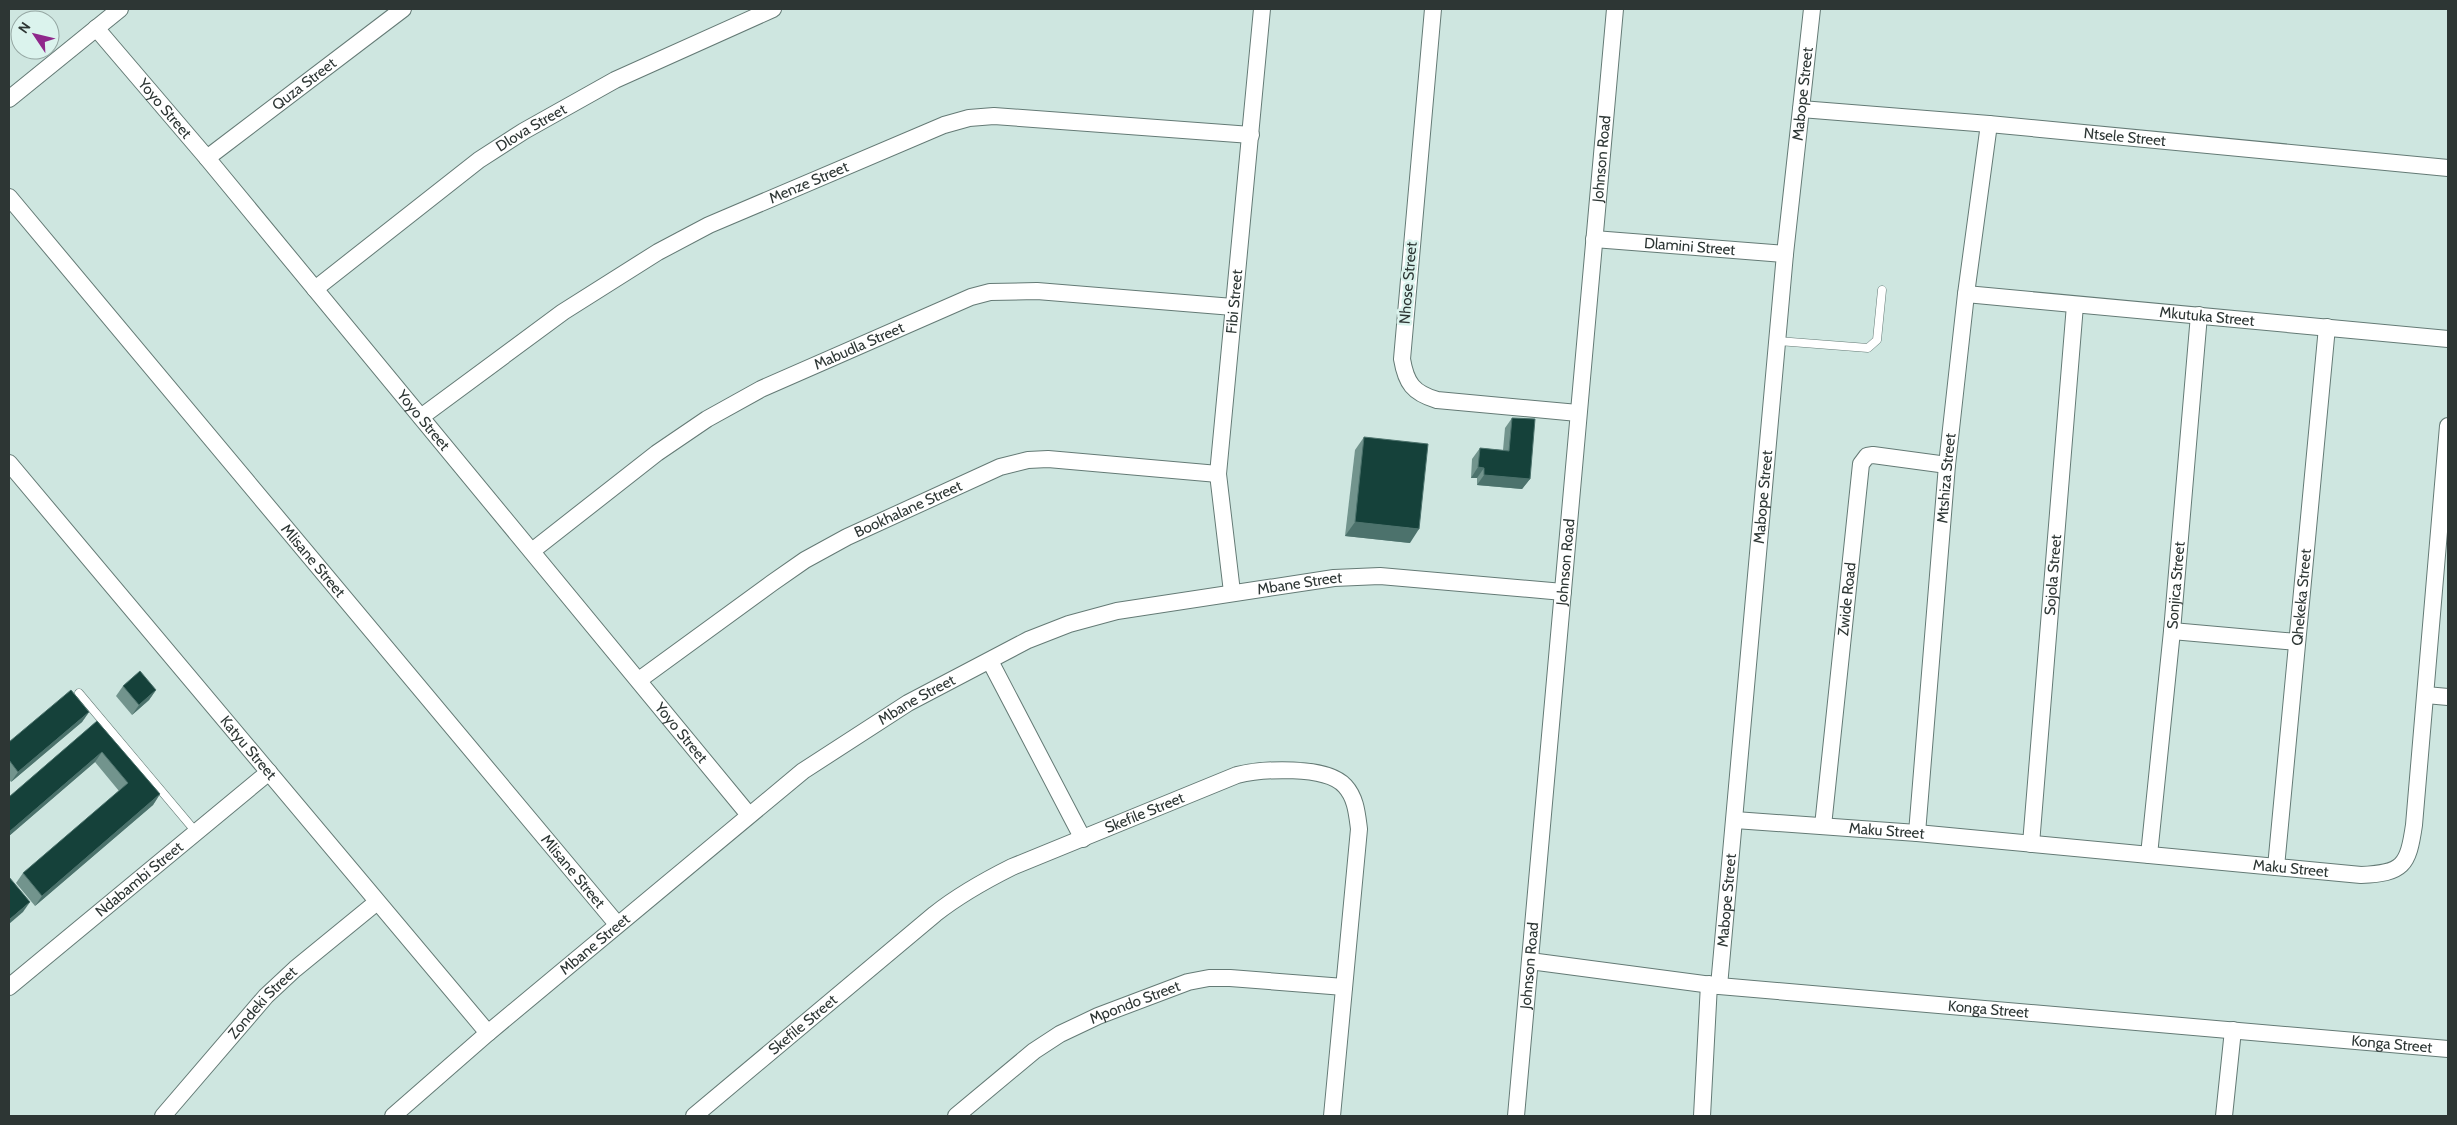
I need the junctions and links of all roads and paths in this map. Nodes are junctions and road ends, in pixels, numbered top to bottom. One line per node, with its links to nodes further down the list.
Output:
1 (120, 9): 8 (street)
2 (403, 9): 13 (street, Quza Street)
3 (773, 9): 18 (street, Dlova Street)
4 (1262, 9): 12 (street, Fibi Street)
5 (1433, 9): 27 (street, Nhose Street)
6 (1615, 9): 16 (street, Johnson Road)
7 (1812, 9): 10 (street, Mabope Street)
8 (96, 28): 9 (street); 13 (street, Yoyo Street)
9 (9, 99)
10 (1801, 109): 11 (street, Ntsele Street); 17 (street, Mabope Street)
11 (1989, 124): 14 (street, Ntsele Street); 20 (street, Mtshiza Street)
12 (1250, 135): 22 (street, Fibi Street); 28 (street, Menze Street)
13 (207, 158): 18 (street, Yoyo Street)
14 (2448, 168)
15 (9, 198): 54 (street, Mlisane Street)
16 (1594, 239): 17 (street, Dlamini Street); 27 (street, Johnson Road)
17 (1785, 254): 26 (street, Mabope Street)
18 (315, 289): 28 (street, Yoyo Street)
19 (1882, 290): 26 (lane)
20 (1966, 294): 21 (street, Mkutuka Street); 31 (street, Mtshiza Street)
21 (2075, 306): 23 (street, Mkutuka Street); 50 (street, Sojola Street)
22 (1233, 307): 32 (street, Fibi Street); 33 (street, Mabudla Street)
23 (2199, 315): 24 (street, Mkutuka Street); 36 (street, Sonjica Street)
24 (2327, 327): 25 (street, Mkutuka Street); 37 (street, Qhekeka Street)
25 (2448, 339)
26 (1777, 341): 45 (street, Mabope Street)
27 (1578, 413): 35 (street, Johnson Road)
28 (421, 417): 33 (street, Yoyo Street)
29 (2448, 426): 41 (street, Maku Street)
30 (9, 463): 43 (street, Katyu Street)
31 (1947, 465): 46 (street, Zwide Road); 48 (street, Mtshiza Street)
32 (1218, 474): 34 (street, Fibi Street); 39 (street, Bookhalane Street)
33 (532, 551): 39 (street, Yoyo Street)
34 (1232, 592): 35 (street, Mbane Street); 38 (street, Mbane Street)
35 (1563, 592): 55 (street, Johnson Road)
36 (2172, 631): 37 (street); 51 (street, Sonjica Street)
37 (2297, 642): 52 (street, Qhekeka Street)
38 (990, 661): 44 (street, Mbane Street); 49 (street)
39 (639, 680): 44 (street, Yoyo Street)
40 (79, 693): 47 (lane)
41 (2426, 695): 42 (street); 52 (street, Maku Street)
42 (2448, 697)
43 (269, 772): 47 (street, Ndabambi Street); 53 (street, Katyu Street)
44 (749, 815): 54 (street, Mbane Street)
45 (1735, 820): 46 (street, Maku Street); 56 (street, Mabope Street)
46 (1823, 826): 48 (street, Maku Street)
47 (196, 832): 57 (street, Ndabambi Street)
48 (1918, 834): 50 (street, Maku Street)
49 (1083, 839): 58 (street, Skefile Street); 64 (street, Skefile Street)
50 (2031, 844): 51 (street, Maku Street)
51 (2149, 855): 52 (street, Maku Street)
52 (2276, 867)
53 (377, 902): 60 (street, Katyu Street); 62 (street, Zondeki Street)
54 (617, 924): 60 (street, Mbane Street)
55 (1530, 961): 56 (street, Konga Street); 67 (street, Johnson Road)
56 (1714, 985): 59 (street, Konga Street); 68 (street, Mabope Street)
57 (9, 986)
58 (1344, 987): 65 (street, Mpondo Street); 66 (street, Skefile Street)
59 (2233, 1030): 61 (street, Konga Street); 69 (street)
60 (488, 1033): 63 (street, Mbane Street)
61 (2448, 1049)
62 (163, 1116)
63 (393, 1116)
64 (694, 1116)
65 (956, 1116)
66 (1332, 1116)
67 (1516, 1116)
68 (1702, 1116)
69 (2224, 1116)

